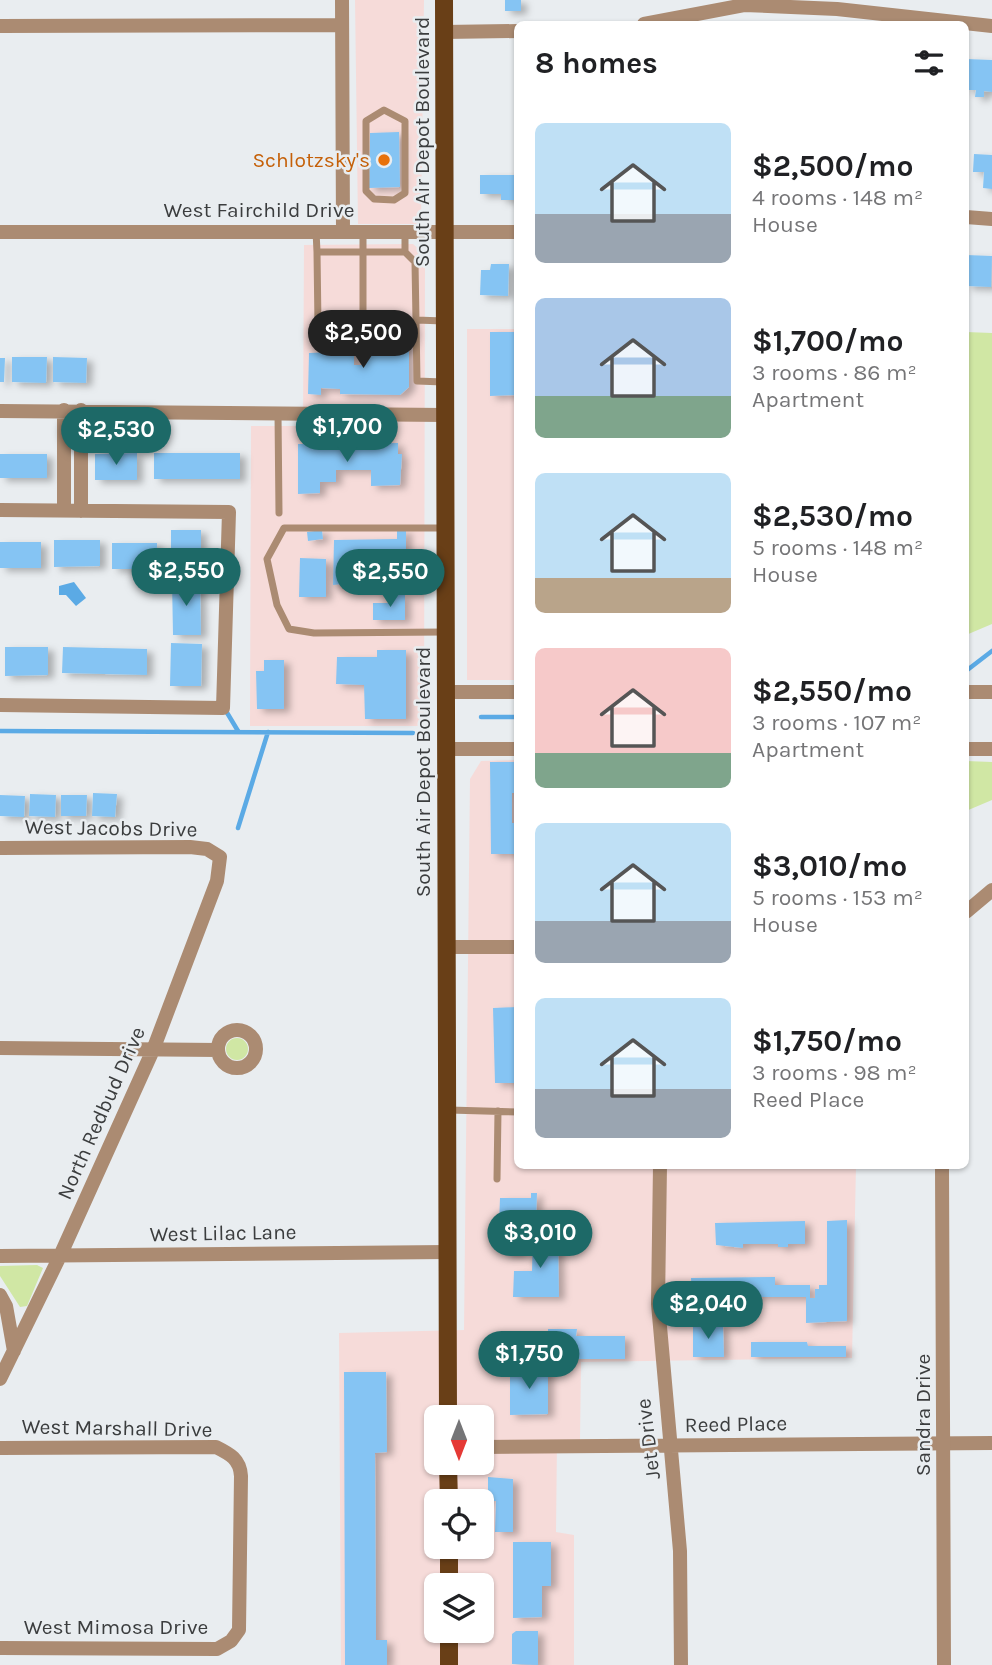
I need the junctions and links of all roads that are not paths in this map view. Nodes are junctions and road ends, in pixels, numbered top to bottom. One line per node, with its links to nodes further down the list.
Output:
1 (342, 0): 6 (street)
2 (444, 0): 10 (main road, South Air Depot Boulevard)
3 (660, 21): 4 (street)
4 (946, 21)
5 (969, 23): 8 (street)
6 (342, 25): 7 (street); 15 (street)
7 (0, 26)
8 (992, 26)
9 (514, 31): 10 (street)
10 (444, 32): 19 (main road, South Air Depot Boulevard)
11 (384, 110): 11 (lane)
12 (969, 217): 13 (street)
13 (992, 219)
14 (316, 231): 15 (street, West Fairchild Drive); 18 (street, West Fairchild Drive); 21 (lane)
15 (343, 231): 16 (street, West Fairchild Drive)
16 (363, 231): 17 (street, West Fairchild Drive); 22 (lane)
17 (405, 231): 19 (street, West Fairchild Drive); 23 (lane)
18 (0, 232)
19 (445, 232): 20 (street, West Fairchild Drive); 25 (main road, South Air Depot Boulevard)
20 (514, 232)
21 (317, 252): 22 (lane); 26 (lane)
22 (363, 252): 23 (lane); 26 (lane)
23 (405, 252): 24 (lane)
24 (416, 320): 25 (lane); 27 (lane)
25 (444, 320): 28 (main road, South Air Depot Boulevard)
26 (363, 325): 27 (lane)
27 (416, 335): 28 (lane)
28 (444, 382): 33 (main road, South Air Depot Boulevard)
29 (64, 410): 30 (street); 31 (street); 35 (street)
30 (81, 410): 32 (street); 36 (street)
31 (0, 411)
32 (278, 413): 33 (street); 37 (lane)
33 (444, 415): 38 (main road, South Air Depot Boulevard)
34 (0, 510): 35 (street)
35 (64, 510): 36 (street)
36 (81, 510): 44 (street)
37 (279, 513)
38 (445, 528): 39 (main road, South Air Depot Boulevard); 39 (lane)
39 (445, 632): 40 (main road, South Air Depot Boulevard)
40 (446, 692): 41 (street); 45 (main road, South Air Depot Boulevard)
41 (514, 692)
42 (969, 692): 43 (street)
43 (992, 692)
44 (0, 705)
45 (446, 749): 48 (street); 53 (main road, South Air Depot Boulevard)
46 (969, 749): 47 (street)
47 (992, 749)
48 (514, 750)
49 (0, 848): 50 (street, West Jacobs Drive)
50 (220, 857): 56 (street, North Redbud Drive)
51 (992, 890): 52 (street)
52 (969, 909)
53 (446, 947): 54 (street); 58 (main road, South Air Depot Boulevard)
54 (514, 947)
55 (0, 1048): 56 (street)
56 (153, 1050): 57 (street); 66 (street, North Redbud Drive)
57 (218, 1050)
58 (447, 1110): 59 (lane); 64 (main road, South Air Depot Boulevard)
59 (498, 1111): 60 (lane); 63 (lane)
60 (514, 1112)
61 (660, 1169): 73 (street, Jet Drive)
62 (942, 1169): 71 (street, Sandra Drive)
63 (497, 1179)
64 (447, 1252): 66 (street, West Lilac Lane); 70 (main road, South Air Depot Boulevard)
65 (0, 1256): 66 (street, West Lilac Lane)
66 (60, 1256): 68 (street, North Redbud Drive)
67 (0, 1295): 68 (street)
68 (14, 1351): 69 (street, North Redbud Drive)
69 (0, 1379)
70 (448, 1405)
71 (945, 1442): 72 (street, Reed Place); 73 (street, Reed Place); 81 (street, Sandra Drive)
72 (992, 1443)
73 (672, 1446): 74 (street, Reed Place); 80 (street, Jet Drive)
74 (494, 1447)
75 (0, 1448): 76 (street, West Marshall Drive)
76 (231, 1641): 78 (street, West Mimosa Drive)
77 (449, 1643): 79 (main road)
78 (0, 1648)
79 (449, 1665)
80 (681, 1665)
81 (944, 1665)

